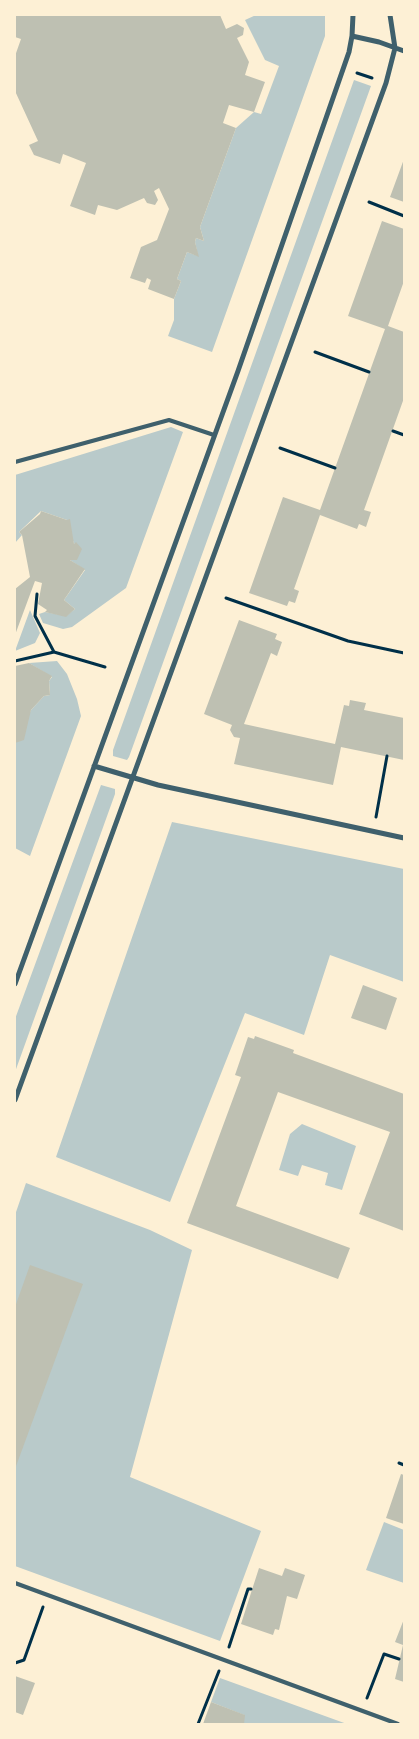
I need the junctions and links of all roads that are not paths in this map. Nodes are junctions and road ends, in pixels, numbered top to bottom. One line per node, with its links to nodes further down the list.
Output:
1 (353, 15): 3 (street)
2 (390, 15): 4 (street)
3 (352, 36): 4 (street); 6 (street)
4 (395, 48): 5 (street); 9 (street)
5 (404, 51)
6 (214, 435): 7 (lane); 8 (street)
7 (15, 462)
8 (94, 766): 9 (street); 11 (street)
9 (132, 777): 10 (street); 12 (street)
10 (404, 838)
11 (15, 984)
12 (15, 1100)
13 (15, 1583): 14 (lane)
14 (398, 1724)

